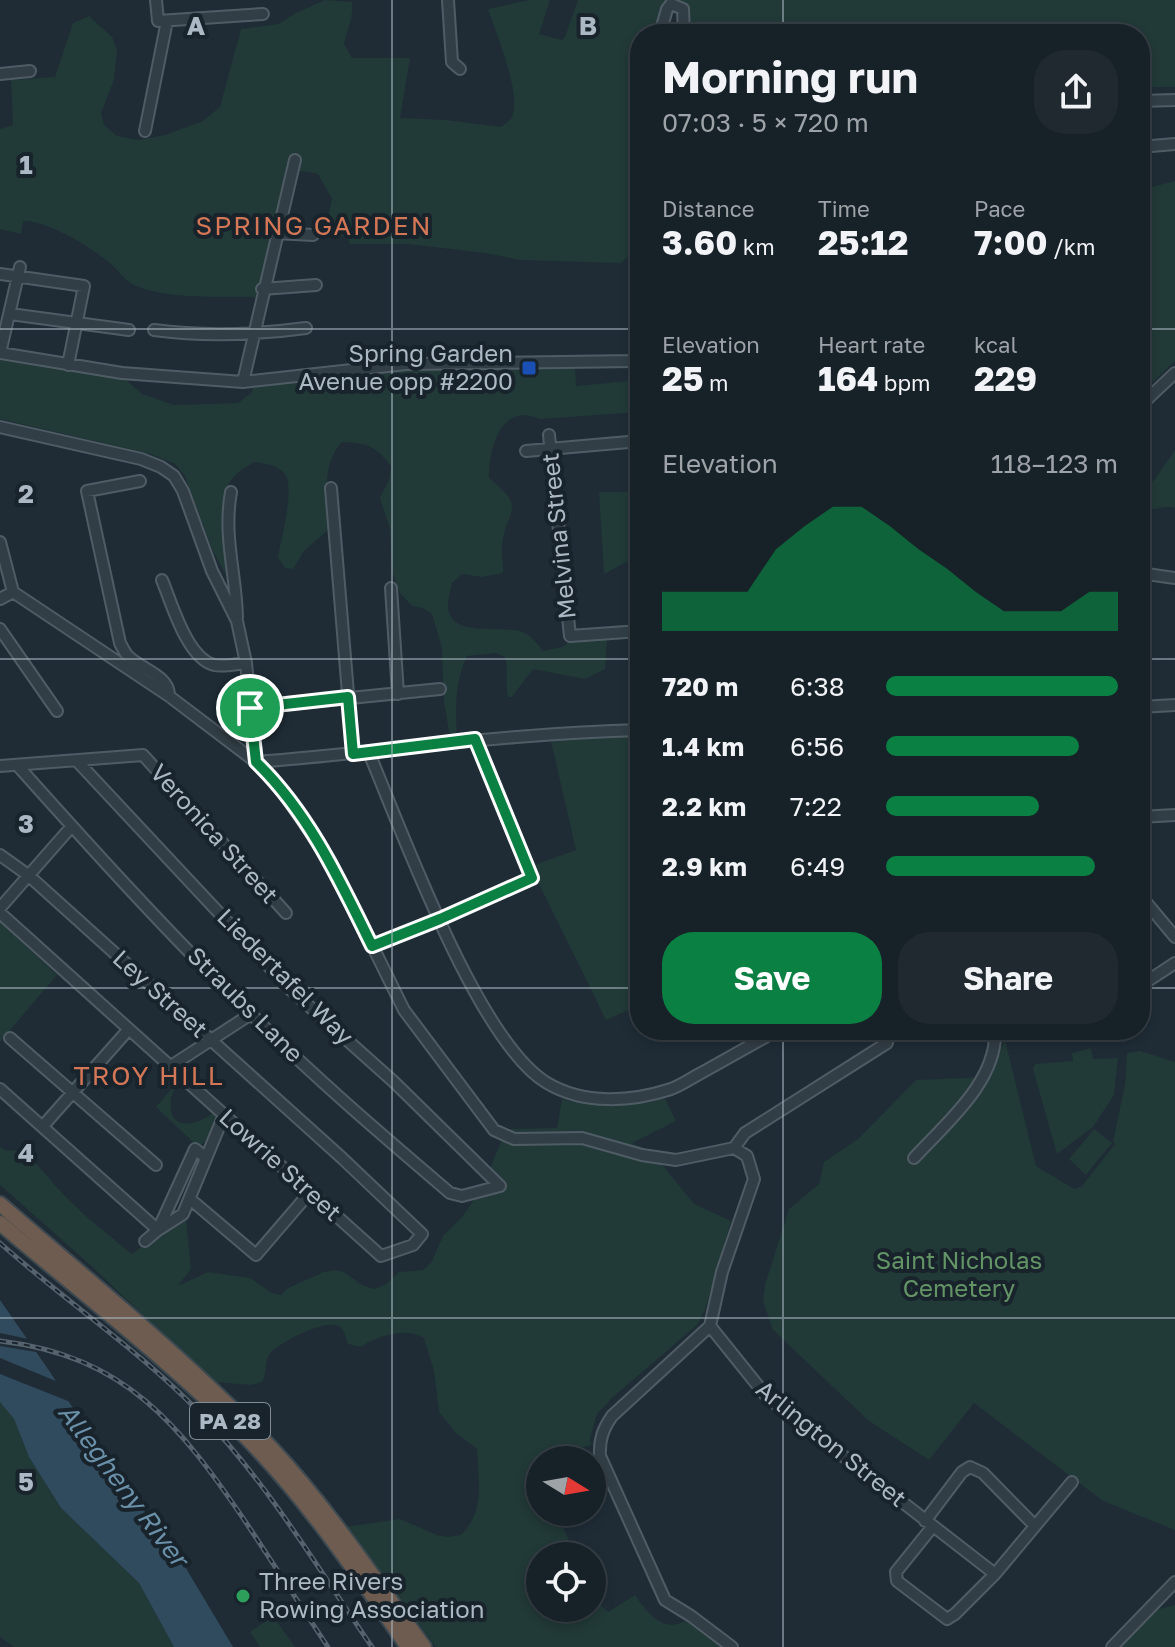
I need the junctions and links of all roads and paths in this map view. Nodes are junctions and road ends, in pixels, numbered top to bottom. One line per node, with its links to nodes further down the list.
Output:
1 (156, 0): 4 (street)
2 (448, 0): 7 (street)
3 (263, 14): 4 (street)
4 (163, 21): 12 (street)
5 (663, 24): 6 (street)
6 (684, 24)
7 (460, 69)
8 (30, 71): 9 (street)
9 (0, 74)
10 (1175, 100): 11 (street)
11 (1150, 101)
12 (145, 131)
13 (1175, 144): 14 (street)
14 (1150, 146)
15 (295, 160): 16 (street)
16 (276, 233): 17 (street); 21 (street)
17 (313, 235)
18 (19, 272): 19 (street); 22 (street); 23 (street)
19 (0, 274)
20 (316, 285): 21 (street)
21 (262, 289): 27 (street)
22 (10, 314): 23 (street); 28 (street)
23 (77, 322): 25 (street); 30 (street)
24 (306, 328): 27 (street)
25 (129, 330)
26 (154, 330): 27 (street)
27 (252, 335): 32 (street)
28 (0, 353): 30 (street)
29 (630, 360): 32 (street)
30 (68, 365): 32 (street)
31 (1175, 373): 33 (street)
32 (243, 382)
33 (1150, 397)
34 (0, 427): 48 (street)
35 (549, 435): 37 (street, Melvina Street)
36 (630, 442): 37 (street)
37 (551, 449): 38 (street); 50 (street, Melvina Street)
38 (526, 451)
39 (140, 481): 54 (street)
40 (331, 488): 55 (street)
41 (231, 492): 48 (street)
42 (0, 542): 47 (street)
43 (1150, 574): 44 (street)
44 (1175, 578)
45 (162, 580): 51 (street)
46 (391, 588): 53 (street)
47 (5, 594): 54 (street)
48 (237, 621): 51 (street)
49 (0, 629): 59 (street)
50 (630, 632)
51 (246, 663): 58 (street)
52 (440, 689): 53 (street)
53 (398, 694): 55 (street)
54 (169, 696): 65 (street)
55 (348, 697): 58 (street); 63 (street)
56 (1175, 705): 57 (street)
57 (1150, 706)
58 (250, 708): 65 (street)
59 (57, 711)
60 (630, 730): 61 (street)
61 (475, 739): 62 (street); 76 (street)
62 (369, 753): 63 (street); 76 (street)
63 (353, 754): 65 (street)
64 (77, 761): 67 (street); 75 (street, Veronica Street); 97 (street, Liedertafel Way)
65 (256, 762): 78 (street)
66 (0, 766): 67 (street)
67 (18, 766): 70 (street, Straubs Lane)
68 (1175, 815): 69 (street)
69 (1150, 816)
70 (72, 826): 72 (street); 81 (street, Straubs Lane)
71 (0, 855): 72 (street, Ley Street)
72 (28, 875): 74 (street); 84 (street, Ley Street)
73 (1150, 907): 77 (street)
74 (0, 910): 82 (street, Lowrie Street)
75 (286, 913)
76 (440, 919): 78 (street); 85 (street)
77 (1175, 937)
78 (372, 946): 93 (street)
79 (1175, 963): 80 (street)
80 (1150, 979)
81 (251, 1014): 84 (street); 97 (street, Straubs Lane)
82 (129, 1029): 88 (street, Lowrie Street); 90 (street)
83 (10, 1038): 90 (street)
84 (210, 1039): 88 (street); 104 (street, Ley Street)
85 (760, 1040)
86 (995, 1040): 95 (street)
87 (887, 1043): 93 (street)
88 (171, 1066): 91 (street, Lowrie Street)
89 (0, 1089): 92 (street)
90 (73, 1092): 92 (street); 96 (street)
91 (224, 1115): 94 (street); 98 (street, Lowrie Street)
92 (43, 1126): 102 (street)
93 (734, 1148): 105 (street)
94 (205, 1157): 99 (street); 102 (street)
95 (914, 1158)
96 (156, 1165)
97 (500, 1186)
98 (311, 1191): 99 (street); 104 (street, Lowrie Street)
99 (190, 1199): 102 (street)
100 (0, 1204): 112 (highway, PA 28)
101 (0, 1223): 111 (highway, PA 28)
102 (158, 1230): 103 (street)
103 (145, 1241)
104 (381, 1256)
105 (710, 1326): 107 (street, Arlington Street); 113 (street)
106 (1072, 1482): 108 (street, Arlington Street)
107 (929, 1524): 108 (street, Arlington Street); 109 (street, Arlington Street); 109 (street, Arlington Street)
108 (1035, 1526): 109 (street, Arlington Street)
109 (995, 1574)
110 (1175, 1582): 114 (street)
111 (408, 1647)
112 (424, 1647)
113 (732, 1647)
114 (1112, 1647)

